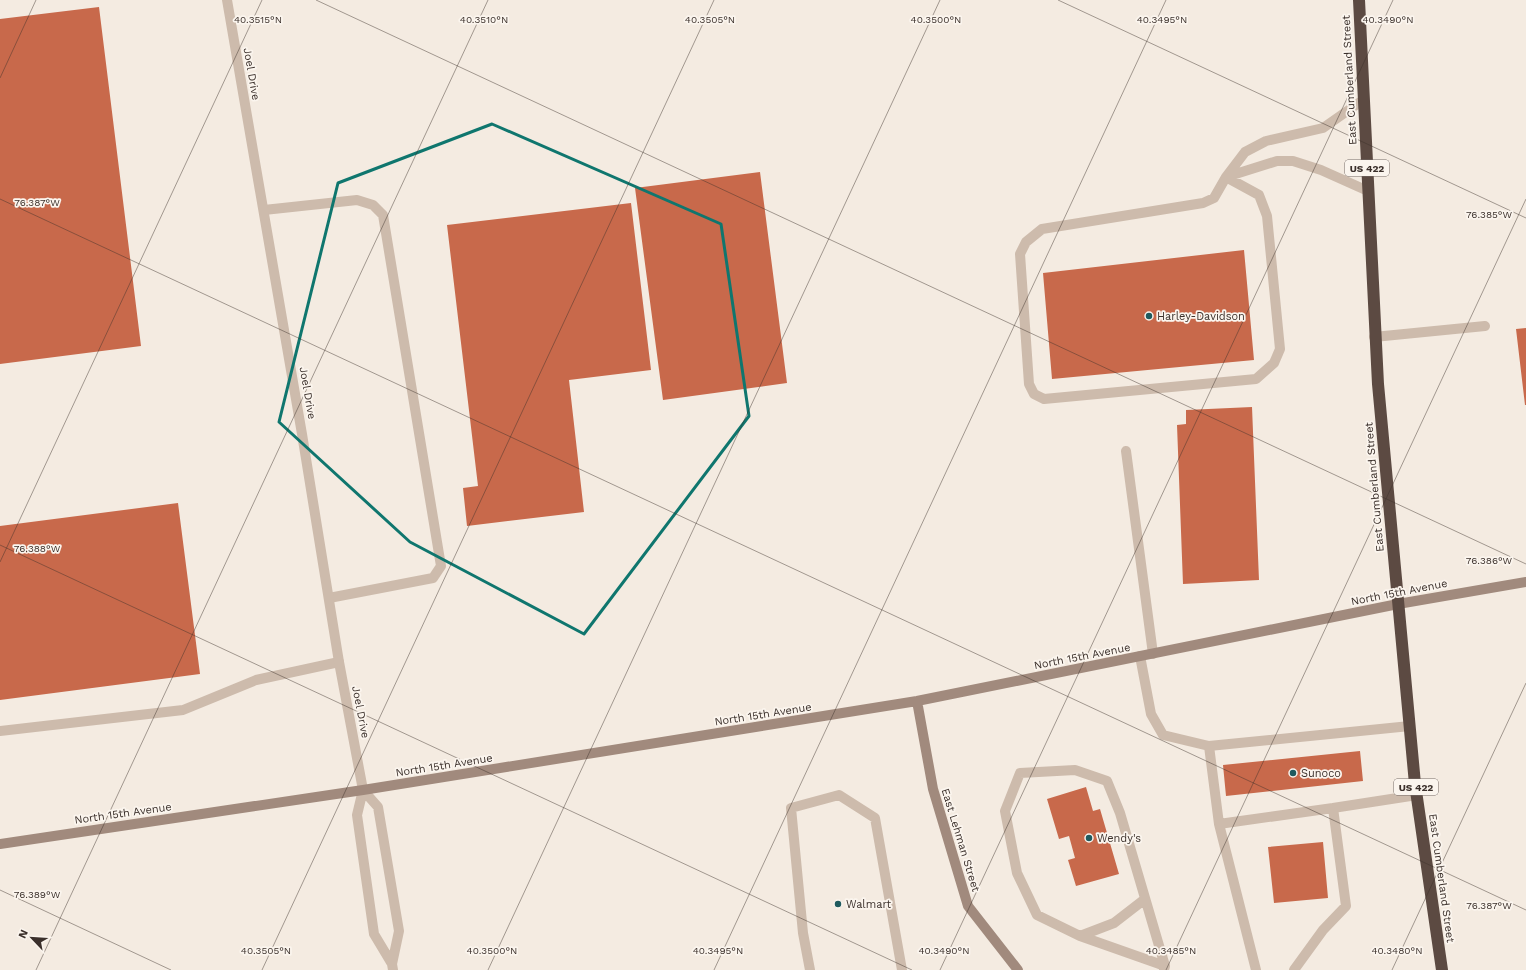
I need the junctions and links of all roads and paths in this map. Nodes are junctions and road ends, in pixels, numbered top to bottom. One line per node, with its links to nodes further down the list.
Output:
1 (227, 0): 6 (street, Joel Drive)
2 (1359, 0): 3 (highway, East Cumberland Street / US 422)
3 (1363, 100): 4 (street); 5 (highway, East Cumberland Street / US 422)
4 (1226, 178): 4 (street); 5 (street)
5 (1368, 191): 8 (highway, East Cumberland Street / US 422)
6 (264, 210): 11 (street, Joel Drive); 11 (street)
7 (1484, 326): 8 (street)
8 (1374, 337): 12 (highway, East Cumberland Street / US 422)
9 (1126, 451): 13 (street)
10 (1526, 582): 12 (street, North 15th Avenue)
11 (329, 598): 15 (street, Joel Drive)
12 (1398, 604): 13 (street, North 15th Avenue); 17 (highway, East Cumberland Street / US 422)
13 (1153, 654): 14 (street, North 15th Avenue)
14 (1140, 656): 16 (street, North 15th Avenue); 19 (street)
15 (339, 662): 18 (street); 20 (street, Joel Drive)
16 (917, 702): 20 (street, North 15th Avenue); 31 (street, East Lehman Street)
17 (1410, 726): 19 (street); 21 (highway, East Cumberland Street / US 422)
18 (0, 731)
19 (1209, 746): 23 (street)
20 (363, 790): 24 (street, North 15th Avenue); 27 (street); 27 (street)
21 (1417, 795): 22 (street); 34 (highway, East Cumberland Street / US 422)
22 (1333, 808): 23 (street); 33 (street)
23 (1219, 824): 32 (street)
24 (0, 844)
25 (1145, 898): 26 (street); 26 (street); 28 (street)
26 (1080, 936): 28 (street)
27 (393, 967)
28 (1164, 968)
29 (810, 970): 30 (street)
30 (902, 970)
31 (1018, 970)
32 (1256, 970)
33 (1294, 970)
34 (1442, 970)

